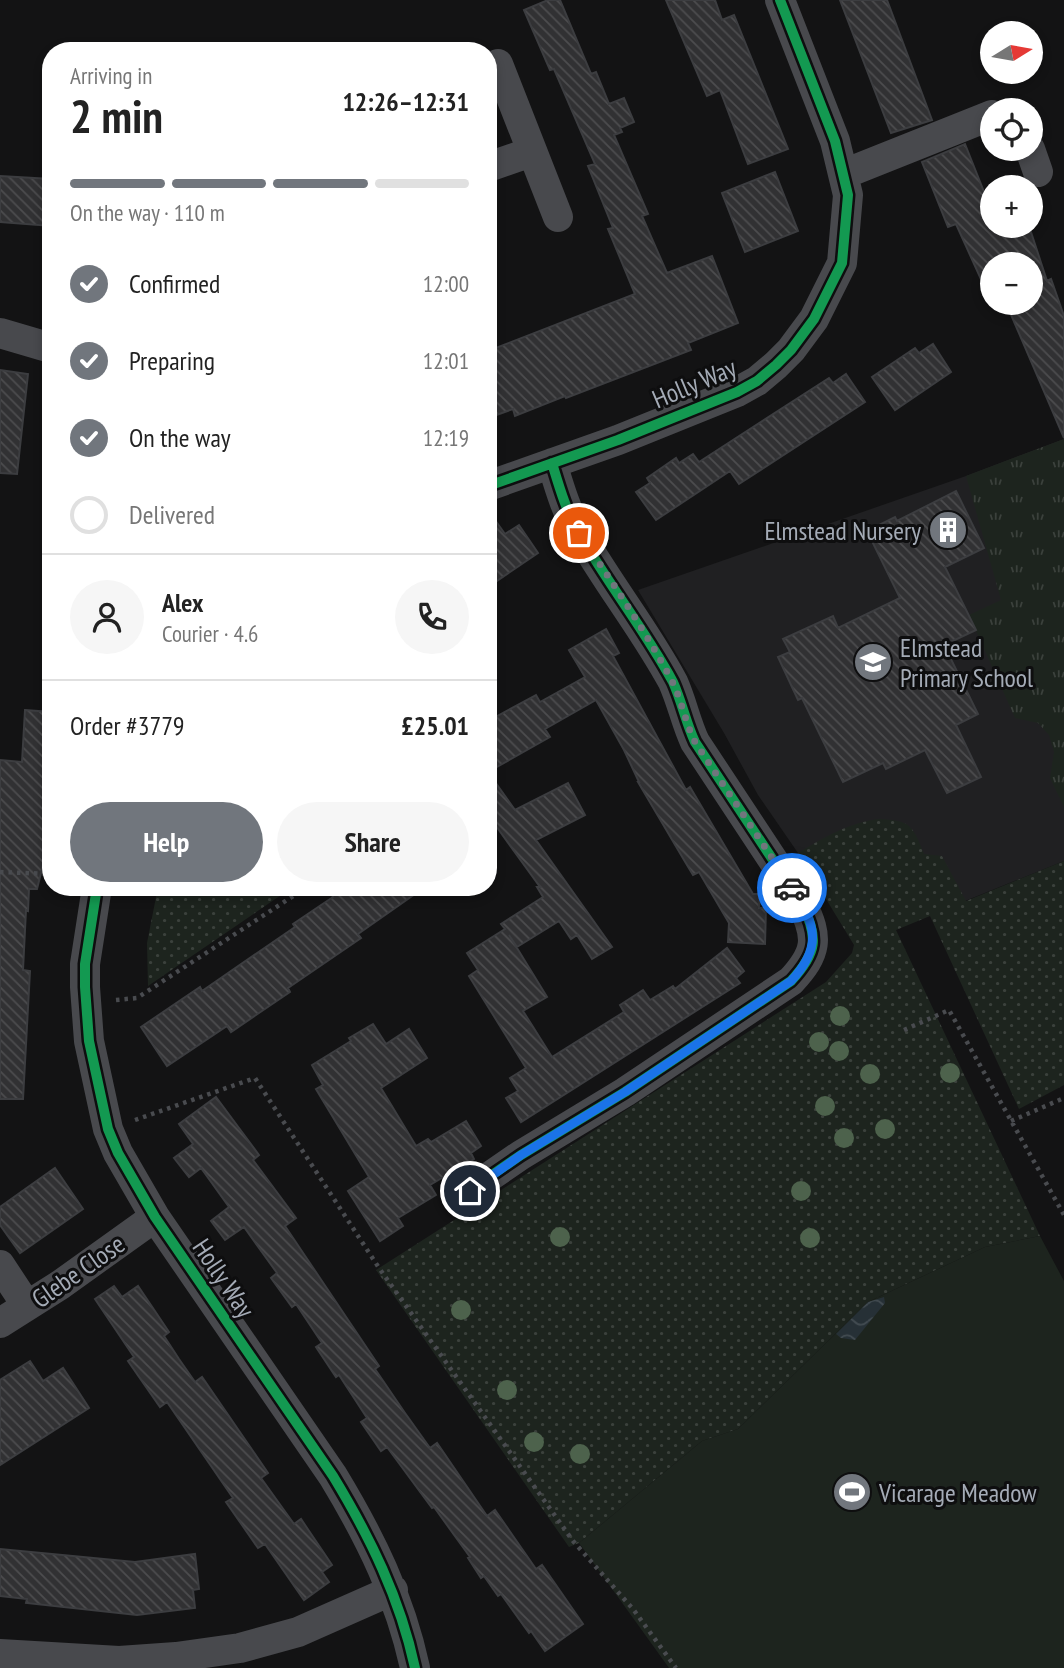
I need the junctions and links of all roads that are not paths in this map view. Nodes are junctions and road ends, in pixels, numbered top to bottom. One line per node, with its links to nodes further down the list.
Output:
1 (780, 0): 6 (street, Holly Way)
2 (498, 64): 4 (street)
3 (980, 120): 6 (street)
4 (531, 152): 5 (street); 7 (street)
5 (497, 164)
6 (844, 174): 10 (street, Holly Way)
7 (558, 217)
8 (0, 333): 9 (street)
9 (42, 345)
10 (552, 463): 11 (street, Holly Way); 13 (street)
11 (497, 483)
12 (96, 896): 14 (street, Holly Way)
13 (470, 1191)
14 (155, 1217): 16 (street, Glebe Close); 18 (street, Holly Way)
15 (0, 1265): 16 (street)
16 (27, 1306): 17 (street, Glebe Close)
17 (0, 1324)
18 (393, 1591): 19 (street); 20 (street, Holly Way)
19 (0, 1654)
20 (415, 1668)

